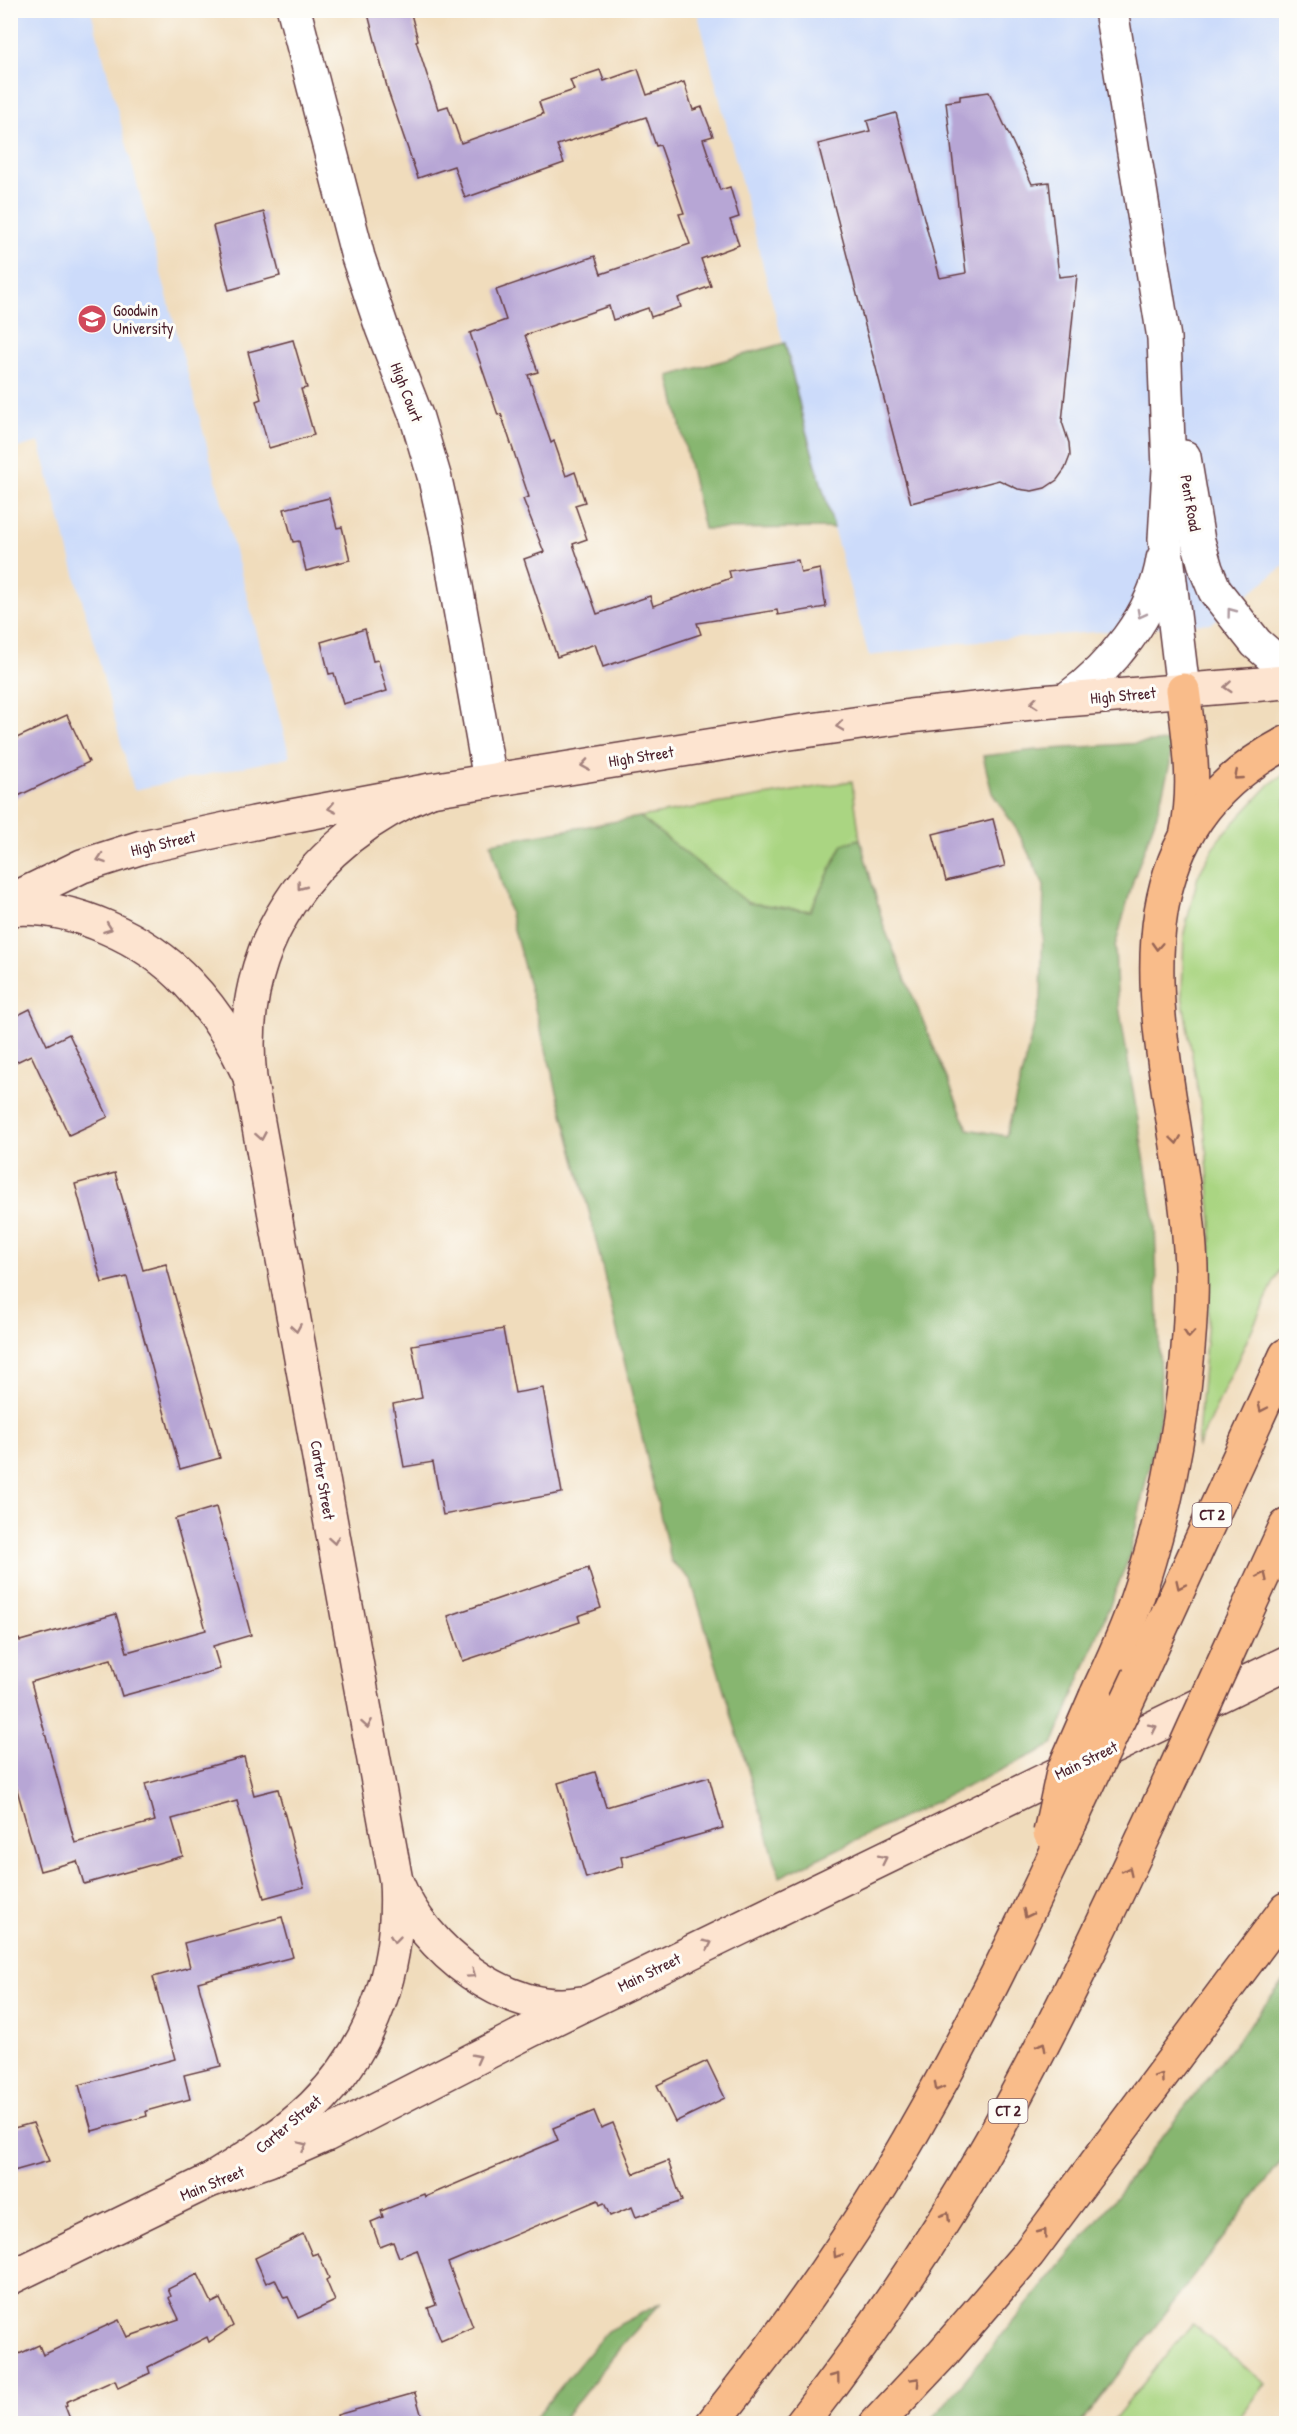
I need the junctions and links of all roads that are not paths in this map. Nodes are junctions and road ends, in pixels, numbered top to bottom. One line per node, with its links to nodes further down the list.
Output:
1 (294, 10): 10 (street, High Court)
2 (1111, 10): 3 (street, Pent Road)
3 (1161, 308): 4 (street, Pent Road); 5 (street, Pent Road, one-way to 3)
4 (1165, 539): 7 (street, Pent Road); 8 (street, Pent Road, one-way to 8)
5 (1287, 669)
6 (1287, 682): 7 (main road, High Street, one-way to 7)
7 (1183, 690): 8 (main road, High Street); 12 (highway)
8 (1067, 699): 10 (main road, High Street, one-way to 10)
9 (1287, 743): 12 (highway, one-way to 12)
10 (490, 780): 11 (main road, High Street)
11 (431, 790): 13 (main road, High Street, one-way to 13); 15 (main road, Carter Street, one-way to 15)
12 (1185, 840): 19 (highway, one-way to 19, bridge)
13 (10, 901)
14 (10, 909): 15 (main road, Carter Street, one-way to 15)
15 (250, 1078): 20 (main road, Carter Street, one-way to 20)
16 (1287, 1355): 19 (highway, CT 2, one-way to 19, bridge)
17 (1287, 1526): 26 (highway, CT 2, one-way to 17, bridge)
18 (1287, 1663): 22 (main road, Main Street, one-way to 18)
19 (1060, 1828): 25 (highway, CT 2, one-way to 25)
20 (396, 1881): 22 (main road, Carter Street, one-way to 22); 23 (main road, Carter Street, one-way to 23)
21 (1287, 1909): 27 (highway, one-way to 21)
22 (599, 1997): 23 (main road, Main Street, one-way to 22)
23 (209, 2181): 24 (main road, Main Street)
24 (10, 2278)
25 (712, 2424)
26 (801, 2424)
27 (876, 2424)

